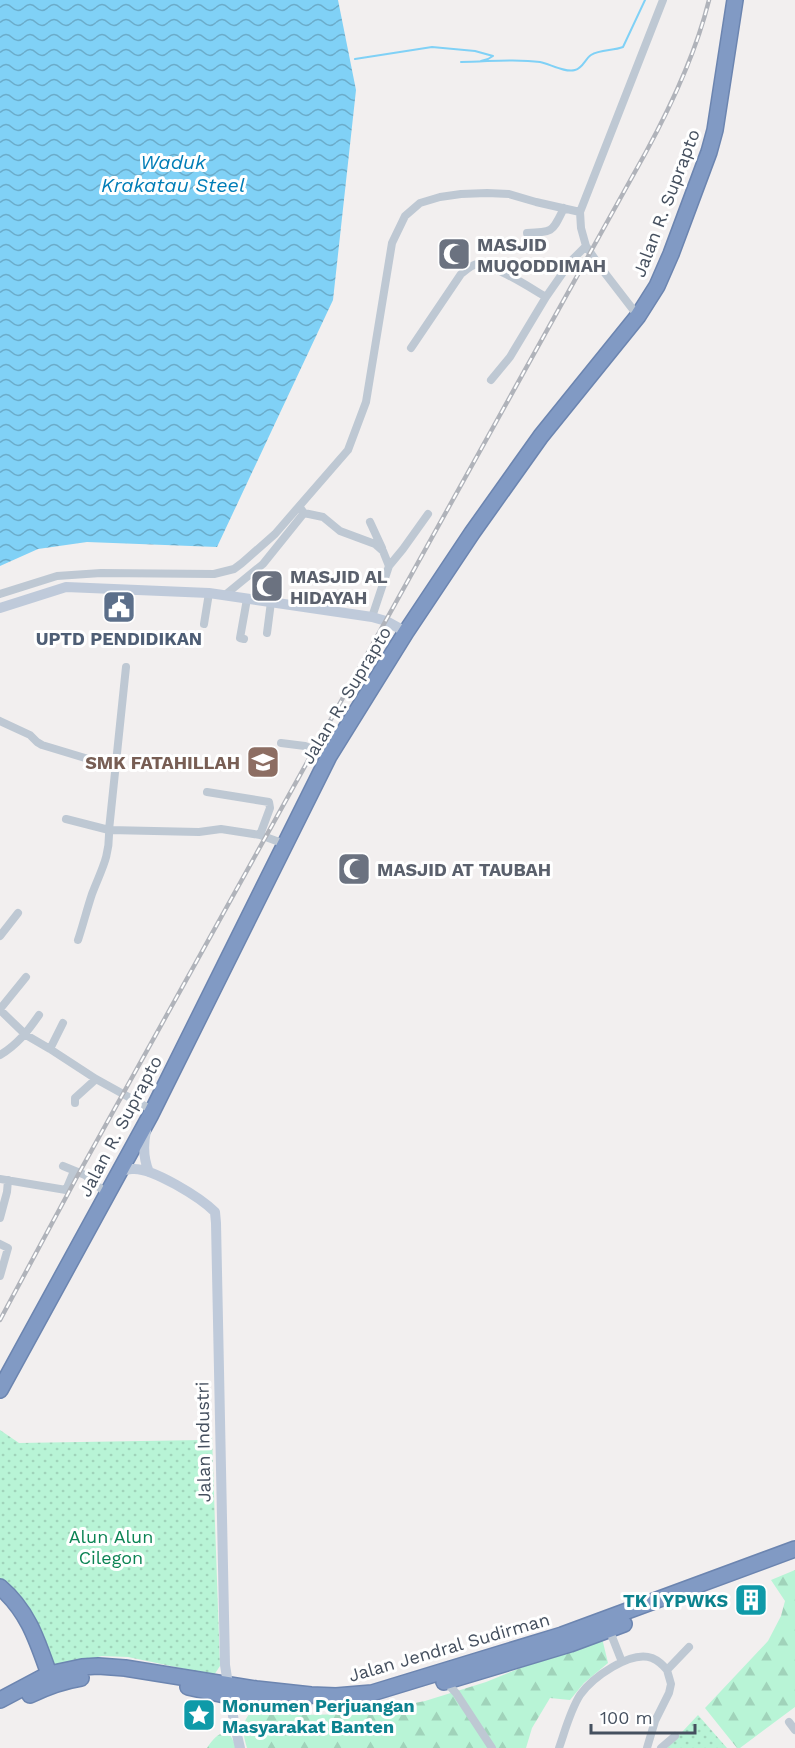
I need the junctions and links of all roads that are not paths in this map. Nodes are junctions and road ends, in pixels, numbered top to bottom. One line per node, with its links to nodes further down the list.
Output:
1 (663, 0): 4 (street)
2 (735, 0): 8 (highway, Jalan R. Suprapto)
3 (564, 208): 4 (street); 5 (street); 11 (street)
4 (580, 212): 6 (street)
5 (527, 233)
6 (586, 246): 7 (street); 8 (street)
7 (546, 297): 9 (street); 10 (street)
8 (638, 316): 24 (highway, Jalan R. Suprapto)
9 (411, 348)
10 (491, 380)
11 (302, 510): 14 (street); 17 (street); 18 (street)
12 (428, 514): 15 (street)
13 (370, 522): 14 (street)
14 (383, 551): 15 (street)
15 (389, 566): 22 (street)
16 (208, 593): 18 (street); 21 (street); 23 (street)
17 (0, 594)
18 (225, 595): 19 (street)
19 (247, 599): 20 (street); 26 (street)
20 (271, 602): 22 (street); 25 (street)
21 (0, 608)
22 (372, 617): 24 (street)
23 (204, 624)
24 (406, 632): 30 (highway, Jalan R. Suprapto)
25 (267, 633)
26 (244, 639)
27 (126, 668): 31 (street)
28 (0, 721): 31 (street)
29 (281, 743): 30 (street)
30 (329, 756): 36 (highway, Jalan R. Suprapto)
31 (115, 767): 34 (street)
32 (207, 792): 35 (street)
33 (66, 819): 34 (street)
34 (109, 830): 35 (street); 39 (street)
35 (260, 835): 36 (street)
36 (285, 844): 49 (highway, Jalan R. Suprapto)
37 (18, 913): 38 (street)
38 (0, 936)
39 (78, 940)
40 (26, 977): 41 (street)
41 (0, 1009): 44 (street)
42 (39, 1015): 44 (street)
43 (63, 1023): 45 (street)
44 (26, 1035): 45 (street); 46 (street)
45 (50, 1049): 47 (street)
46 (0, 1055)
47 (96, 1078): 48 (street); 49 (street)
48 (75, 1103)
49 (151, 1113): 52 (highway, Jalan R. Suprapto); 53 (street)
50 (63, 1166): 51 (street)
51 (74, 1171): 54 (street); 55 (street)
52 (118, 1172): 53 (street, Jalan Industri); 55 (highway, Jalan R. Suprapto)
53 (149, 1172): 69 (street, Jalan Industri)
54 (4, 1179): 56 (street)
55 (106, 1193): 59 (highway, Jalan R. Suprapto)
56 (0, 1218)
57 (0, 1244): 58 (street)
58 (0, 1276)
59 (0, 1390)
60 (795, 1549): 69 (highway, Jalan Jendral Sudirman)
61 (795, 1559): 63 (highway, Jalan Jendral Sudirman)
62 (0, 1587): 67 (highway)
63 (609, 1629): 65 (street); 68 (highway, Jalan Jendral Sudirman)
64 (689, 1647): 66 (street)
65 (622, 1662): 66 (street); 77 (street)
66 (667, 1670): 78 (street)
67 (49, 1674): 69 (highway, Jalan Jendral Sudirman); 70 (highway, Jalan Jendral Sudirman)
68 (446, 1682): 69 (highway, Jalan Jendral Sudirman); 76 (street)
69 (228, 1690): 71 (highway, Jalan Jendral Sudirman); 75 (street, Jalan Industri)
70 (0, 1700)
71 (0, 1710)
72 (789, 1722): 73 (street)
73 (795, 1730)
74 (675, 1736): 79 (street)
75 (240, 1748)
76 (492, 1748)
77 (559, 1748)
78 (647, 1748)
79 (661, 1748)

